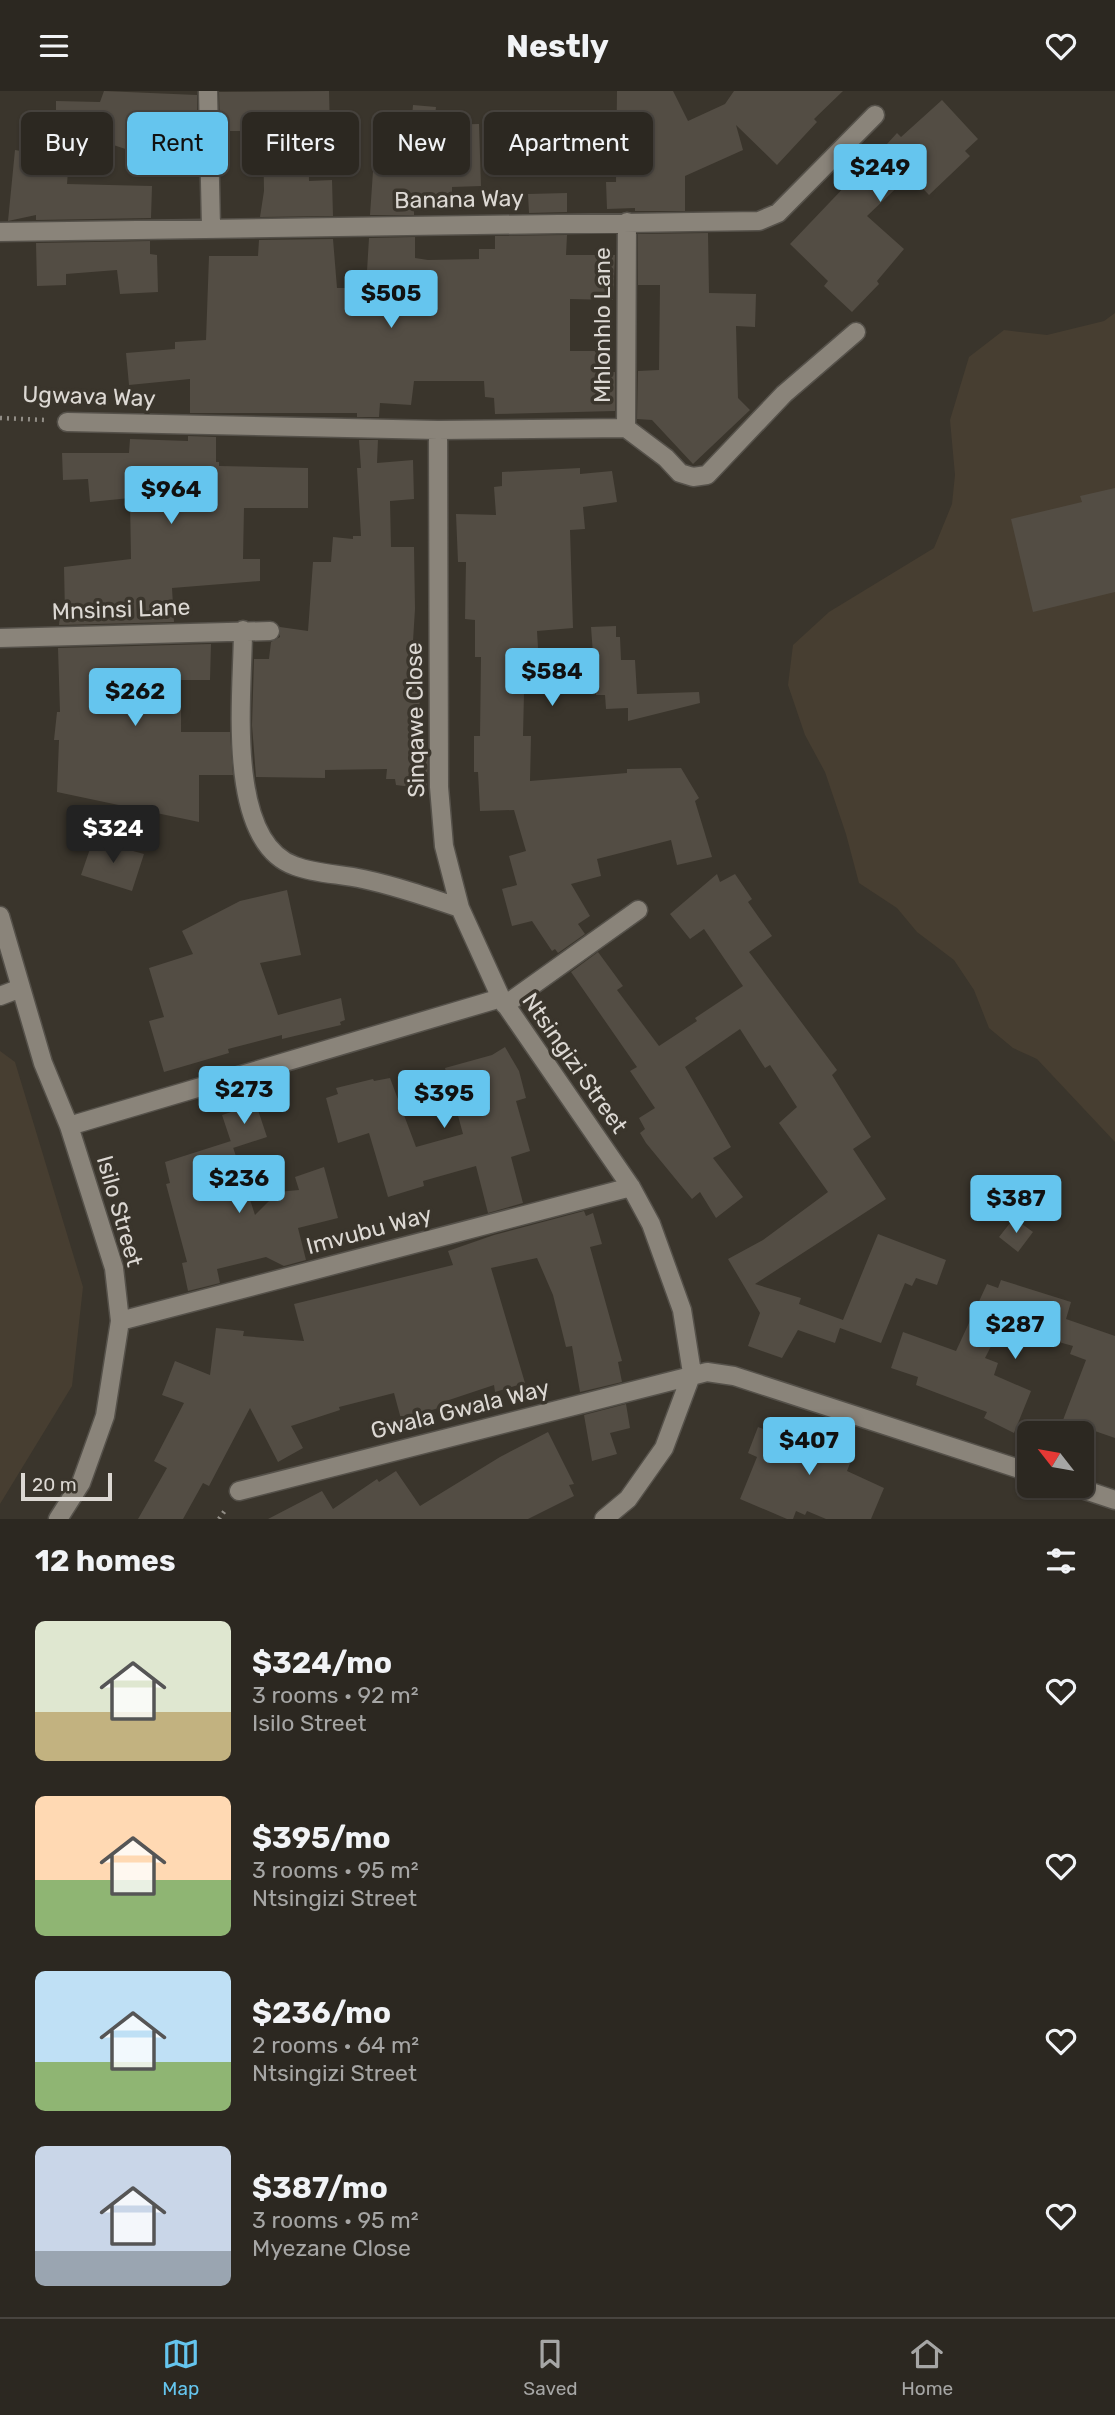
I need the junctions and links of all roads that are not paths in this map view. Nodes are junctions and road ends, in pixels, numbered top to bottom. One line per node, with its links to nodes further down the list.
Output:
1 (208, 91): 4 (street)
2 (875, 115): 3 (street, Banana Way)
3 (627, 222): 4 (street, Banana Way); 8 (street, Mhlonhlo Lane)
4 (211, 227): 5 (street, Banana Way)
5 (0, 232)
6 (856, 332): 8 (street)
7 (67, 422): 9 (street, Ugwava Way)
8 (626, 428): 9 (street)
9 (438, 430): 13 (street, Sinqawe Close)
10 (243, 630): 11 (street, Mnsinsi Lane); 12 (street, Mnsinsi Lane); 13 (street)
11 (270, 631)
12 (0, 638)
13 (460, 908): 18 (street, Sinqawe Close)
14 (638, 910): 18 (street)
15 (0, 916): 16 (street, Isilo Street)
16 (21, 988): 17 (street); 19 (street, Isilo Street)
17 (0, 996)
18 (503, 1002): 19 (street, Ntsingizi Street); 20 (street, Ntsingizi Street)
19 (69, 1126): 21 (street, Isilo Street)
20 (631, 1187): 21 (street, Imvubu Way); 22 (street, Ntsingizi Street)
21 (120, 1321): 27 (street, Isilo Street)
22 (692, 1373): 23 (street, Gwala Gwala Way); 24 (street, Gwala Gwala Way); 28 (street, Ntsingizi Street)
23 (1017, 1468)
24 (239, 1491)
25 (1094, 1493): 26 (street)
26 (1115, 1500)
27 (58, 1519)
28 (604, 1519)

